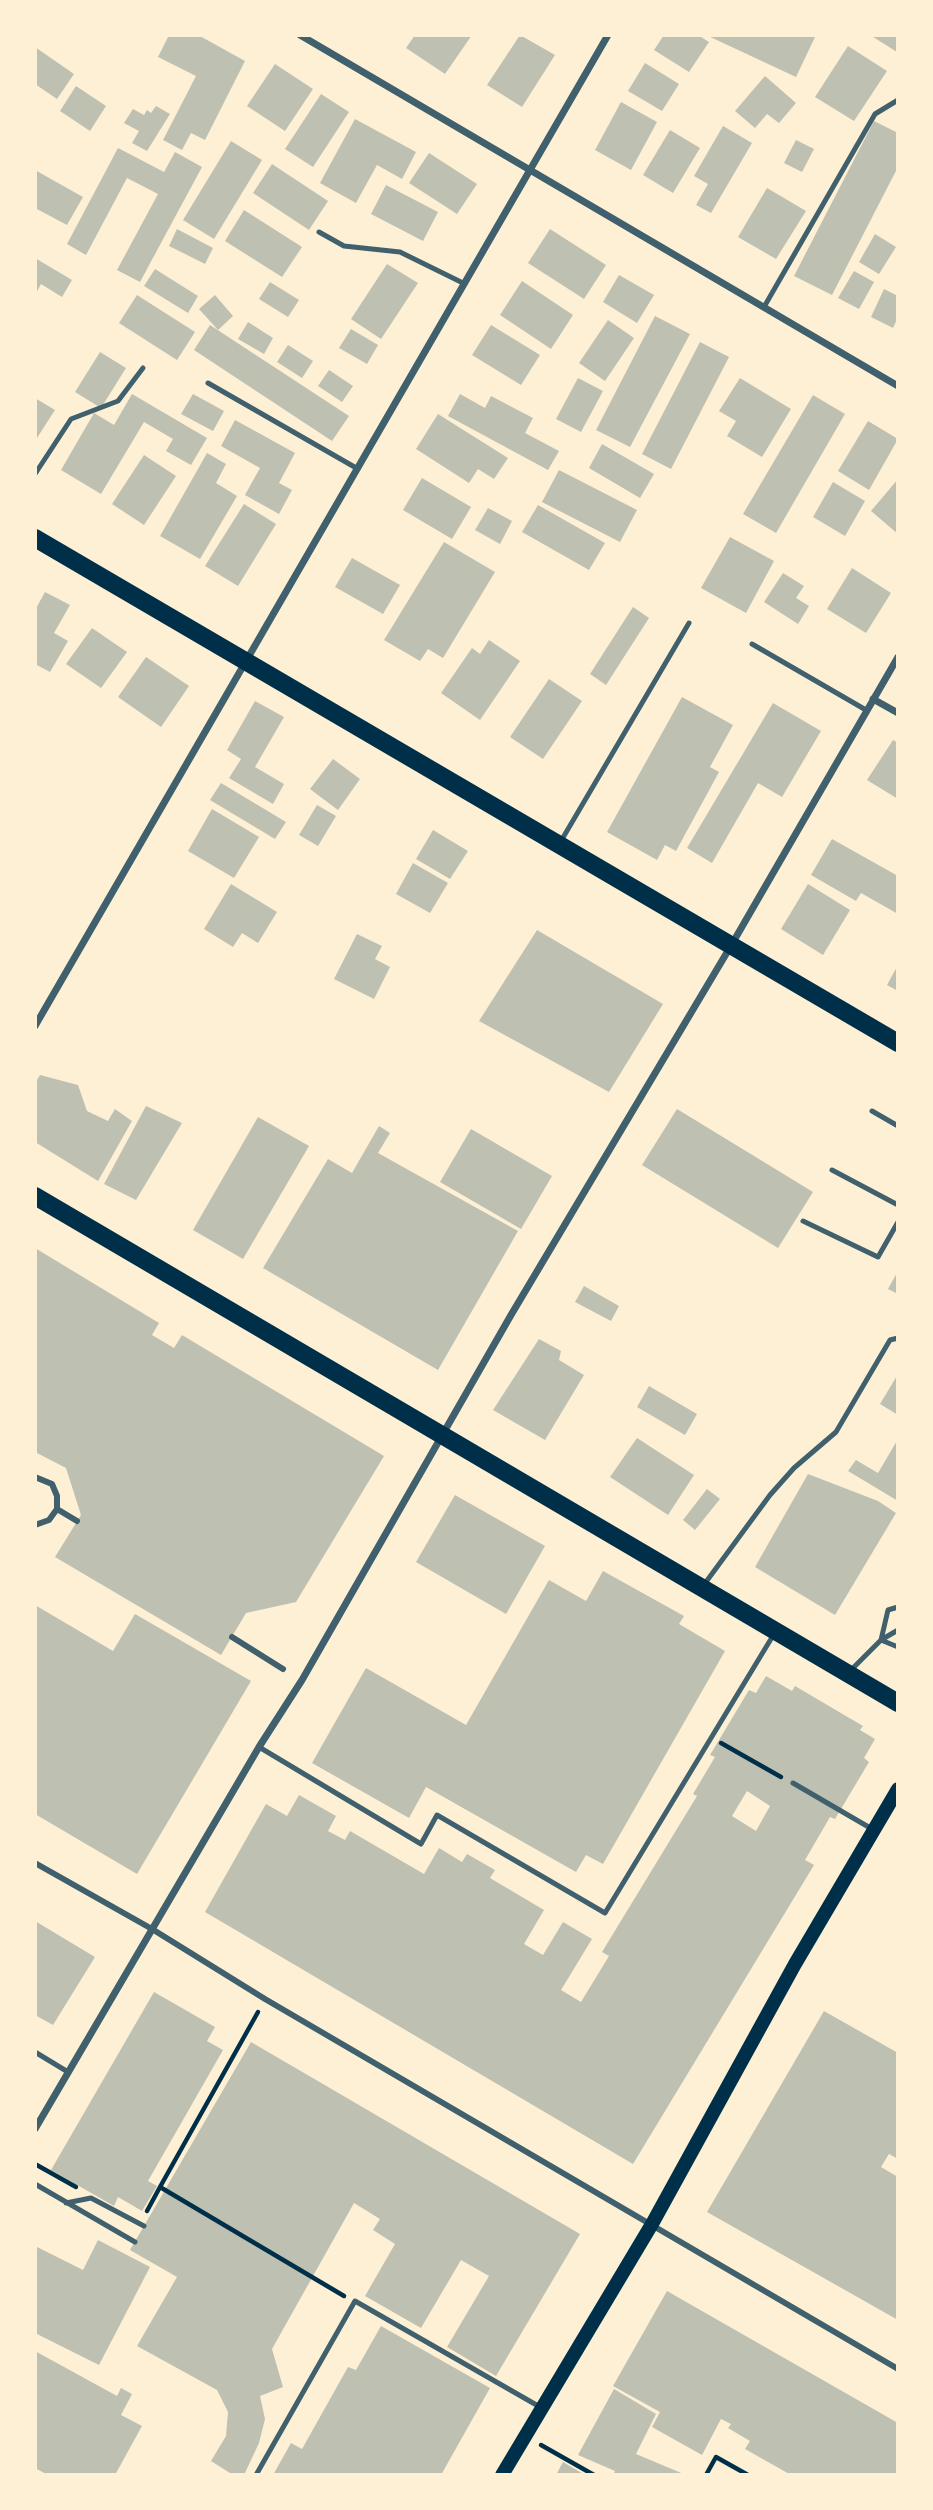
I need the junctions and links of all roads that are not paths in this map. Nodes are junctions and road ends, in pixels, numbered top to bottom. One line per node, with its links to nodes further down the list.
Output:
1 (300, 35): 4 (street)
2 (608, 35): 4 (street)
3 (898, 100): 7 (lane)
4 (530, 170): 6 (street); 7 (street)
5 (319, 232): 6 (lane)
6 (465, 284): 11 (street)
7 (764, 307): 10 (street)
8 (144, 368): 12 (lane)
9 (208, 383): 11 (lane)
10 (898, 386)
11 (358, 469): 17 (street)
12 (35, 474)
13 (35, 538): 17 (main road)
14 (689, 623): 21 (lane)
15 (752, 644): 19 (lane)
16 (898, 657): 18 (street)
17 (247, 661): 21 (main road); 23 (street)
18 (873, 699): 19 (street); 20 (street)
19 (866, 710): 22 (street)
20 (898, 713)
21 (559, 843): 22 (main road)
22 (732, 944): 24 (main road); 33 (street)
23 (35, 1026)
24 (898, 1043)
25 (872, 1111): 26 (lane)
26 (898, 1126)
27 (832, 1170): 29 (lane)
28 (35, 1196): 33 (main road)
29 (898, 1205)
30 (803, 1221): 31 (lane)
31 (898, 1222)
32 (898, 1338): 38 (lane)
33 (444, 1433): 38 (main road); 48 (street)
34 (35, 1477): 35 (street)
35 (57, 1509): 36 (street); 37 (street)
36 (77, 1521)
37 (35, 1525)
38 (702, 1587): 41 (main road)
39 (898, 1607): 43 (lane)
40 (898, 1630): 43 (lane)
41 (776, 1631): 46 (main road); 48 (lane)
42 (232, 1637): 45 (street)
43 (881, 1640): 44 (lane); 46 (lane)
44 (898, 1647)
45 (283, 1669)
46 (849, 1673): 47 (main road)
47 (898, 1703)
48 (259, 1747): 53 (street)
49 (793, 1783): 51 (lane)
50 (898, 1789): 51 (main road)
51 (874, 1830): 59 (main road)
52 (35, 1863): 53 (street)
53 (152, 1929): 55 (street); 59 (street)
54 (35, 2052): 55 (lane)
55 (68, 2072): 56 (street)
56 (35, 2129)
57 (35, 2184): 58 (lane)
58 (66, 2203): 60 (lane); 61 (lane)
59 (652, 2224): 62 (street); 63 (main road)
60 (144, 2226)
61 (135, 2242)
62 (898, 2369)
63 (542, 2408): 64 (lane); 65 (main road)
64 (256, 2475)
65 (502, 2475)

